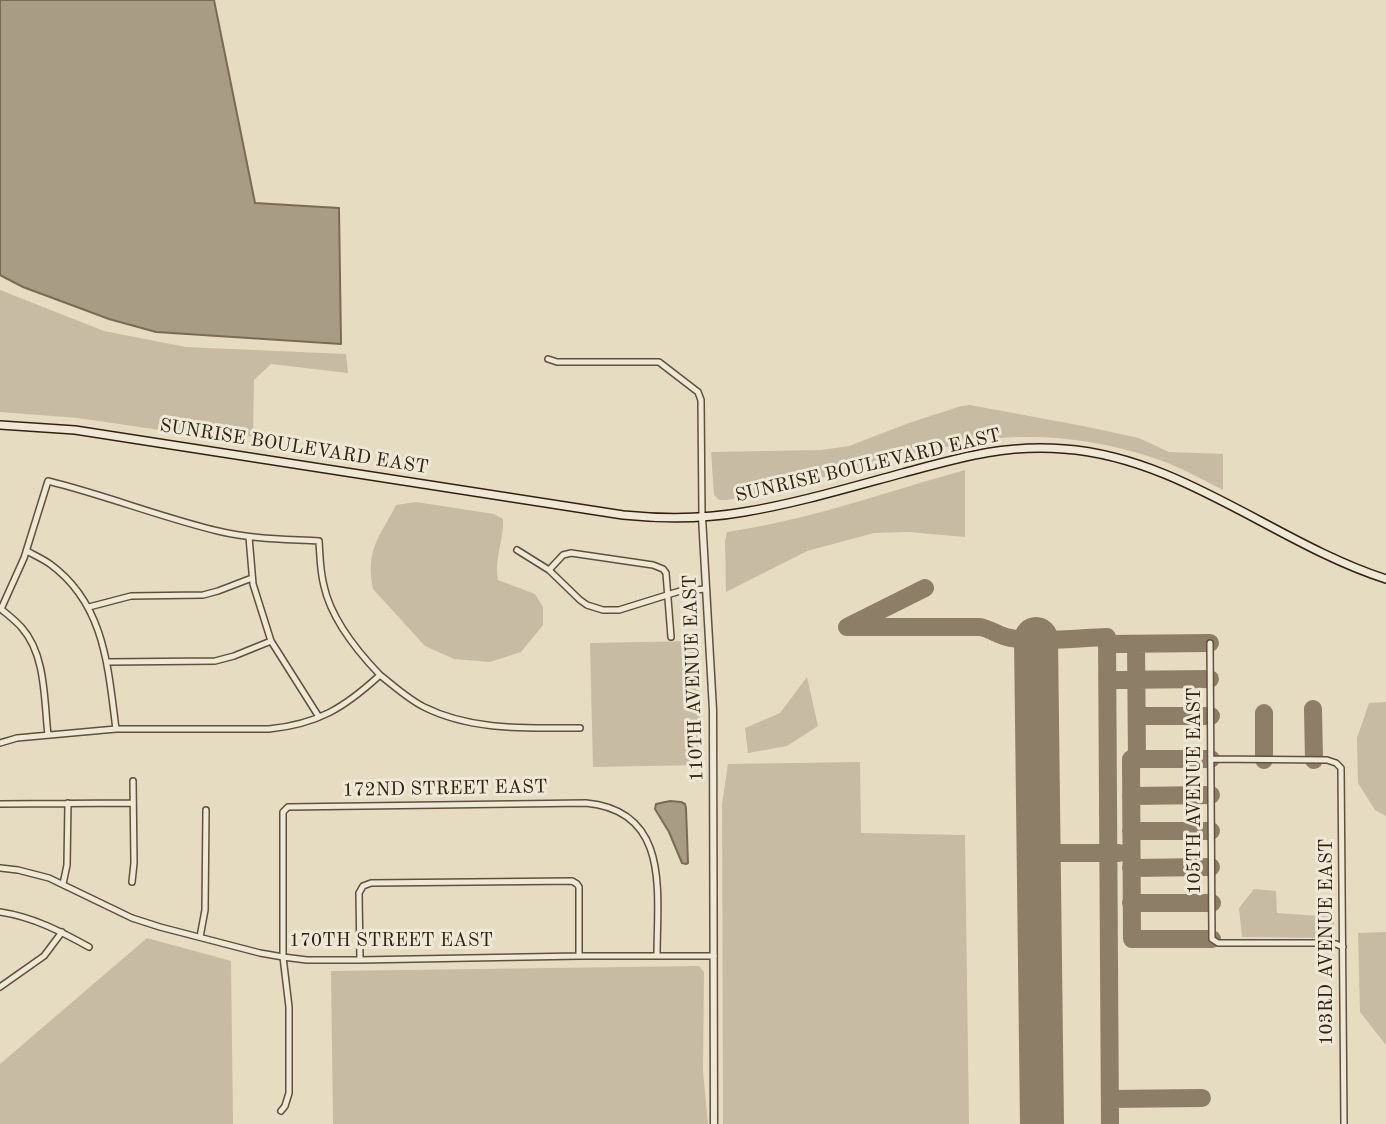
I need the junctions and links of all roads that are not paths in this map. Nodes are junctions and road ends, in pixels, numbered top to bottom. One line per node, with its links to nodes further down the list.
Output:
1 (548, 359): 3 (street, 110TH AVENUE EAST)
2 (0, 425): 3 (main road, SUNRISE BOULEVARD EAST)
3 (702, 517): 9 (main road, SUNRISE BOULEVARD EAST); 10 (street, 110TH AVENUE EAST)
4 (249, 537): 6 (street); 8 (street); 18 (street)
5 (517, 550): 7 (street)
6 (27, 551): 12 (street); 13 (street)
7 (550, 570): 11 (street); 11 (street)
8 (252, 578): 12 (street); 15 (street)
9 (1386, 579)
10 (706, 589): 11 (street); 40 (street, 110TH AVENUE EAST)
11 (668, 594): 14 (street)
12 (89, 607): 17 (street)
13 (1, 609): 22 (street)
14 (671, 637)
15 (271, 641): 17 (street); 19 (street)
16 (1210, 643): 24 (street, 105TH AVENUE EAST)
17 (108, 662): 21 (street)
18 (380, 675): 19 (street); 20 (street)
19 (319, 717): 21 (street)
20 (580, 728)
21 (116, 729): 22 (street)
22 (48, 735): 23 (street)
23 (0, 743)
24 (1211, 759): 37 (street, 103RD AVENUE EAST); 37 (street, 105TH AVENUE EAST)
25 (133, 781): 28 (street)
26 (0, 803): 27 (street)
27 (68, 803): 28 (street); 32 (street)
28 (133, 803): 31 (street)
29 (206, 810): 35 (street)
30 (0, 868): 32 (street, 170TH STREET EAST)
31 (132, 882)
32 (63, 884): 35 (street, 170TH STREET EAST)
33 (0, 912): 34 (street)
34 (62, 932): 36 (street); 43 (street)
35 (200, 937): 41 (street, 170TH STREET EAST)
36 (89, 947)
37 (1343, 947): 46 (street, 103RD AVENUE EAST)
38 (579, 956): 39 (street, 170TH STREET EAST); 42 (street, 170TH STREET EAST); 42 (street)
39 (657, 956): 40 (street, 170TH STREET EAST); 41 (street, 172ND STREET EAST)
40 (714, 956): 45 (street, 110TH AVENUE EAST)
41 (283, 957): 42 (street, 170TH STREET EAST); 44 (street)
42 (360, 960)
43 (0, 987)
44 (281, 1111)
45 (714, 1124)
46 (1343, 1124)

